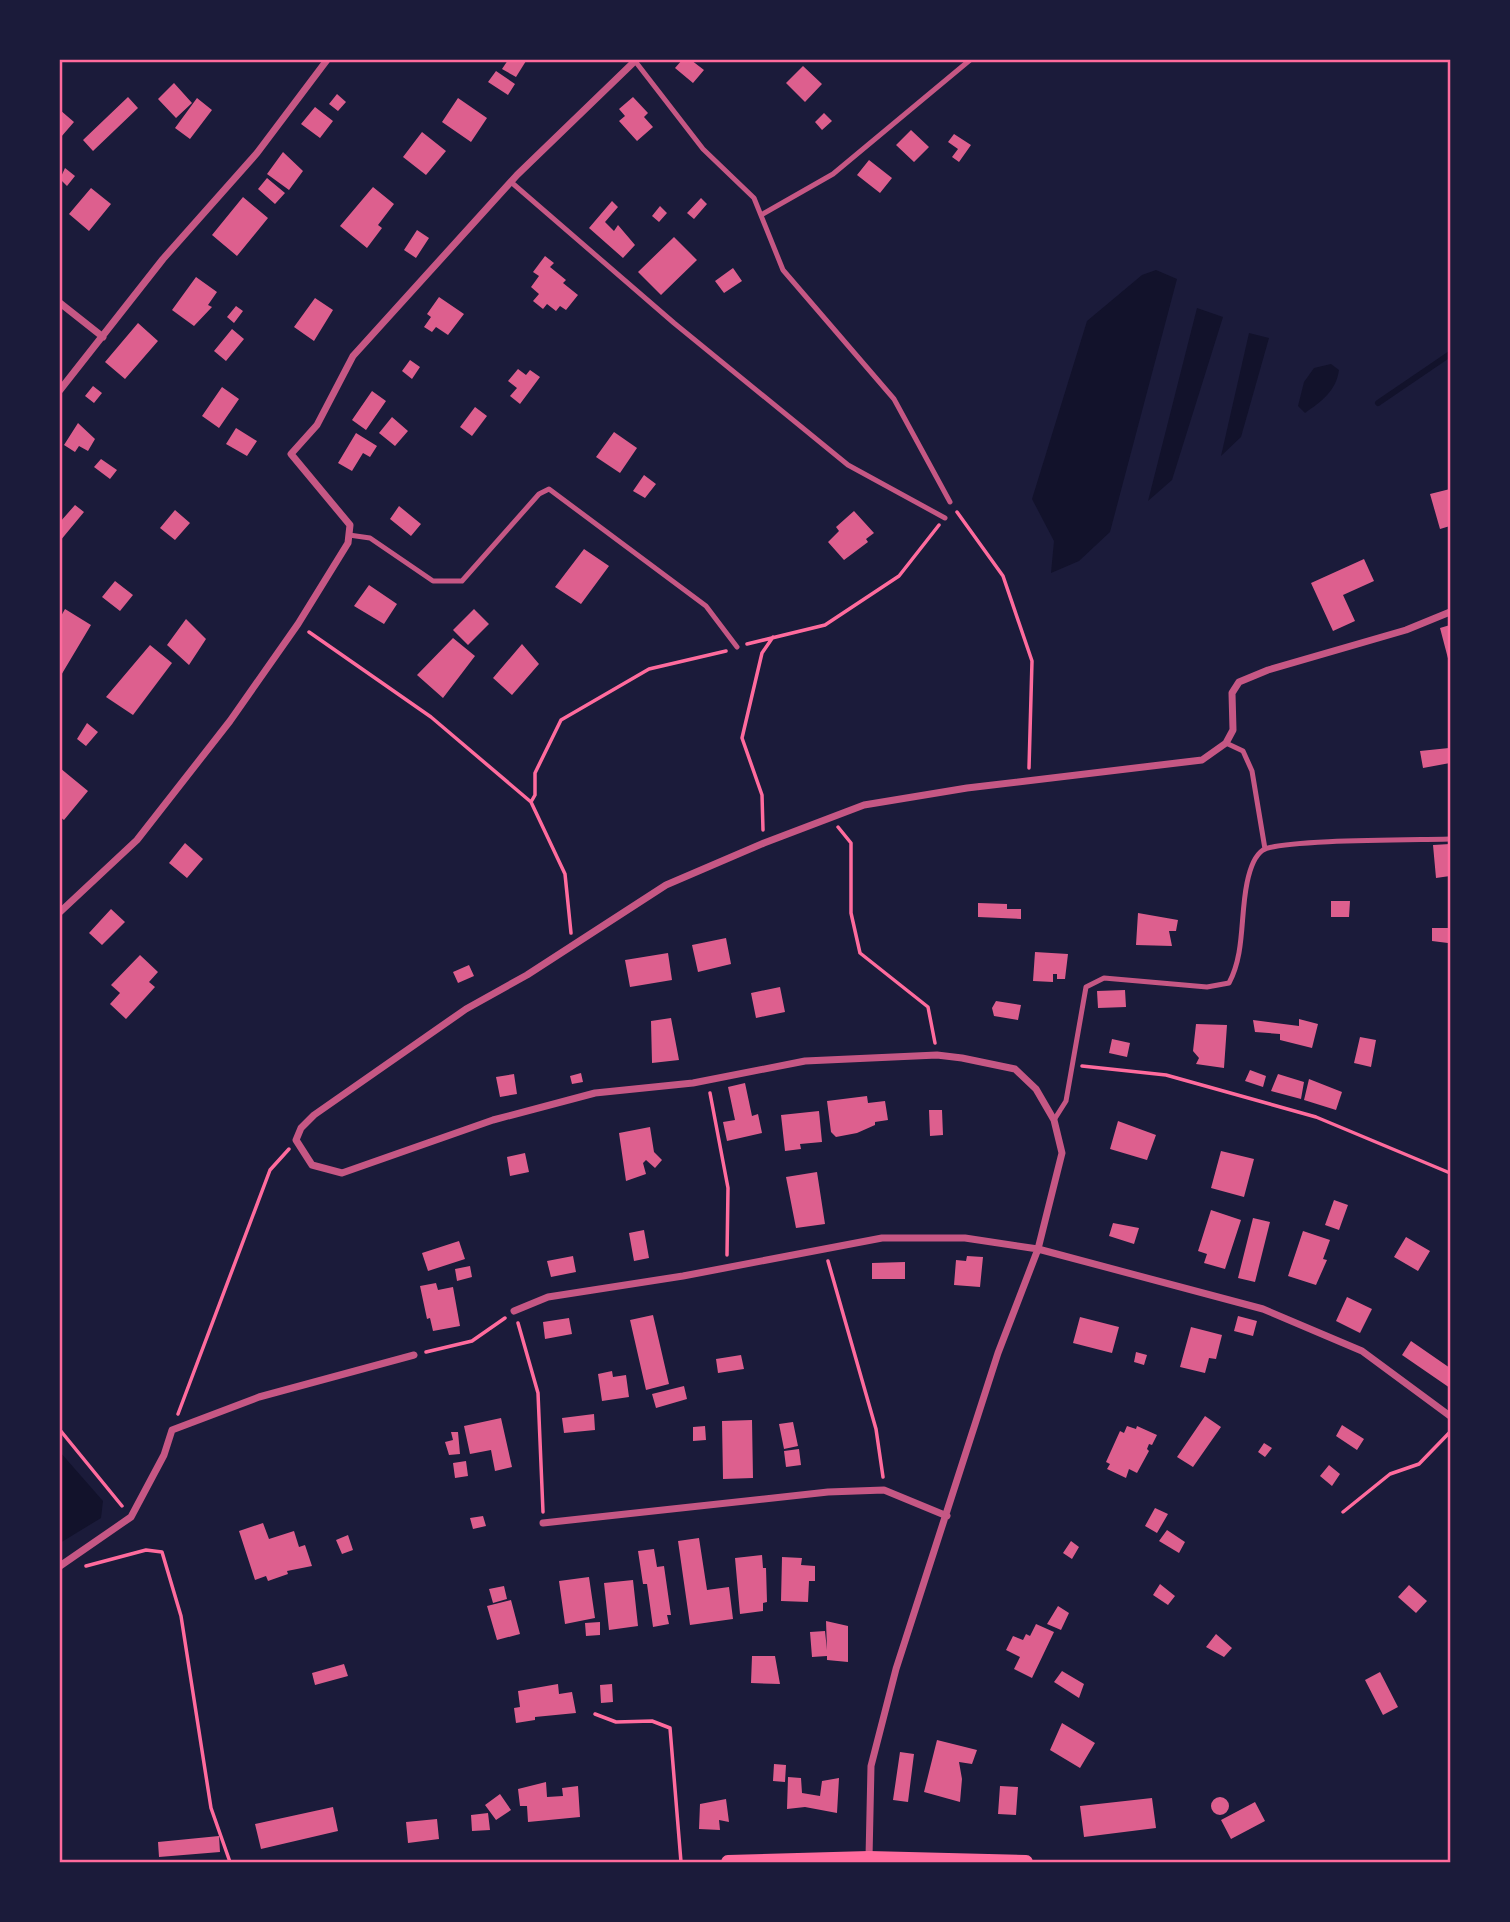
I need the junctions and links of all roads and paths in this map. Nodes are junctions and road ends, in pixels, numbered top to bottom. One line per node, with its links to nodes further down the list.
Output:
1 (327, 60): 7 (street)
2 (636, 60): 4 (street); 5 (lane)
3 (970, 60): 5 (lane)
4 (511, 182): 10 (lane); 11 (street)
5 (761, 215): 9 (lane)
6 (60, 303): 7 (street)
7 (103, 337): 8 (street)
8 (60, 390)
9 (950, 502): 17 (path)
10 (945, 518)
11 (349, 535): 13 (street); 15 (lane)
12 (1451, 612): 16 (street)
13 (298, 624): 22 (street); 23 (path)
14 (775, 635): 20 (path)
15 (737, 647)
16 (1226, 743): 17 (street); 21 (lane)
17 (1028, 781): 18 (street)
18 (831, 817): 20 (street); 24 (path)
19 (1451, 839): 21 (lane)
20 (764, 843): 23 (street)
21 (1265, 849): 25 (lane)
22 (60, 912)
23 (572, 946): 28 (street)
24 (937, 1055): 26 (street); 27 (street)
25 (1070, 1065): 27 (lane); 29 (path)
26 (693, 1083): 28 (street); 32 (path)
27 (1054, 1120): 31 (street)
28 (296, 1140): 37 (path)
29 (1451, 1173)
30 (824, 1248): 31 (street); 32 (street); 39 (path)
31 (1038, 1248): 35 (street); 41 (street)
32 (727, 1268): 33 (street)
33 (514, 1311): 34 (path); 43 (path)
34 (414, 1355): 37 (street)
35 (1451, 1416)
36 (60, 1430): 42 (path)
37 (172, 1430): 42 (street)
38 (1451, 1433): 40 (path)
39 (884, 1490): 41 (street); 43 (street)
40 (1343, 1512)
41 (947, 1516): 47 (street)
42 (131, 1517): 44 (street)
43 (543, 1523)
44 (60, 1566)
45 (82, 1567): 49 (path)
46 (595, 1714): 50 (path)
47 (869, 1858): 48 (main road); 52 (main road)
48 (791, 1861): 51 (main road)
49 (230, 1863)
50 (681, 1863)
51 (728, 1863)
52 (1026, 1863)

